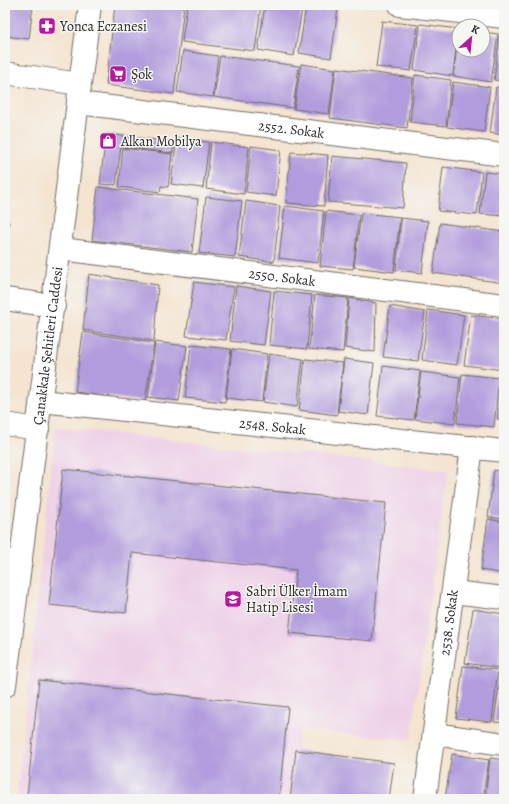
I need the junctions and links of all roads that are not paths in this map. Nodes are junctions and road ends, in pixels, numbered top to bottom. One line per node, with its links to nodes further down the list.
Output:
1 (90, 5): 5 (street, Çanakkale Şehitleri Caddesi)
2 (400, 5): 3 (street)
3 (504, 17)
4 (5, 73): 5 (street, 2552. Sokak)
5 (79, 93): 6 (street, 2552. Sokak); 7 (street, Çanakkale Şehitleri Caddesi)
6 (504, 155)
7 (60, 249): 9 (street, 2550. Sokak); 10 (street, Çanakkale Şehitleri Caddesi)
8 (5, 299): 10 (street)
9 (504, 305)
10 (54, 306): 11 (street, Çanakkale Şehitleri Caddesi)
11 (41, 402): 13 (street, Çanakkale Şehitleri Caddesi); 14 (street, 2548. Sokak)
12 (5, 424): 13 (street)
13 (38, 429): 16 (street, Çanakkale Şehitleri Caddesi)
14 (472, 447): 15 (street, 2548. Sokak); 17 (street, 2538. Sokak)
15 (504, 451)
16 (13, 561): 19 (street, Çanakkale Şehitleri Caddesi)
17 (453, 592): 18 (street); 20 (street, 2538. Sokak)
18 (504, 598)
19 (5, 686)
20 (434, 734): 21 (street); 22 (street, 2538. Sokak)
21 (504, 744)
22 (426, 799)

